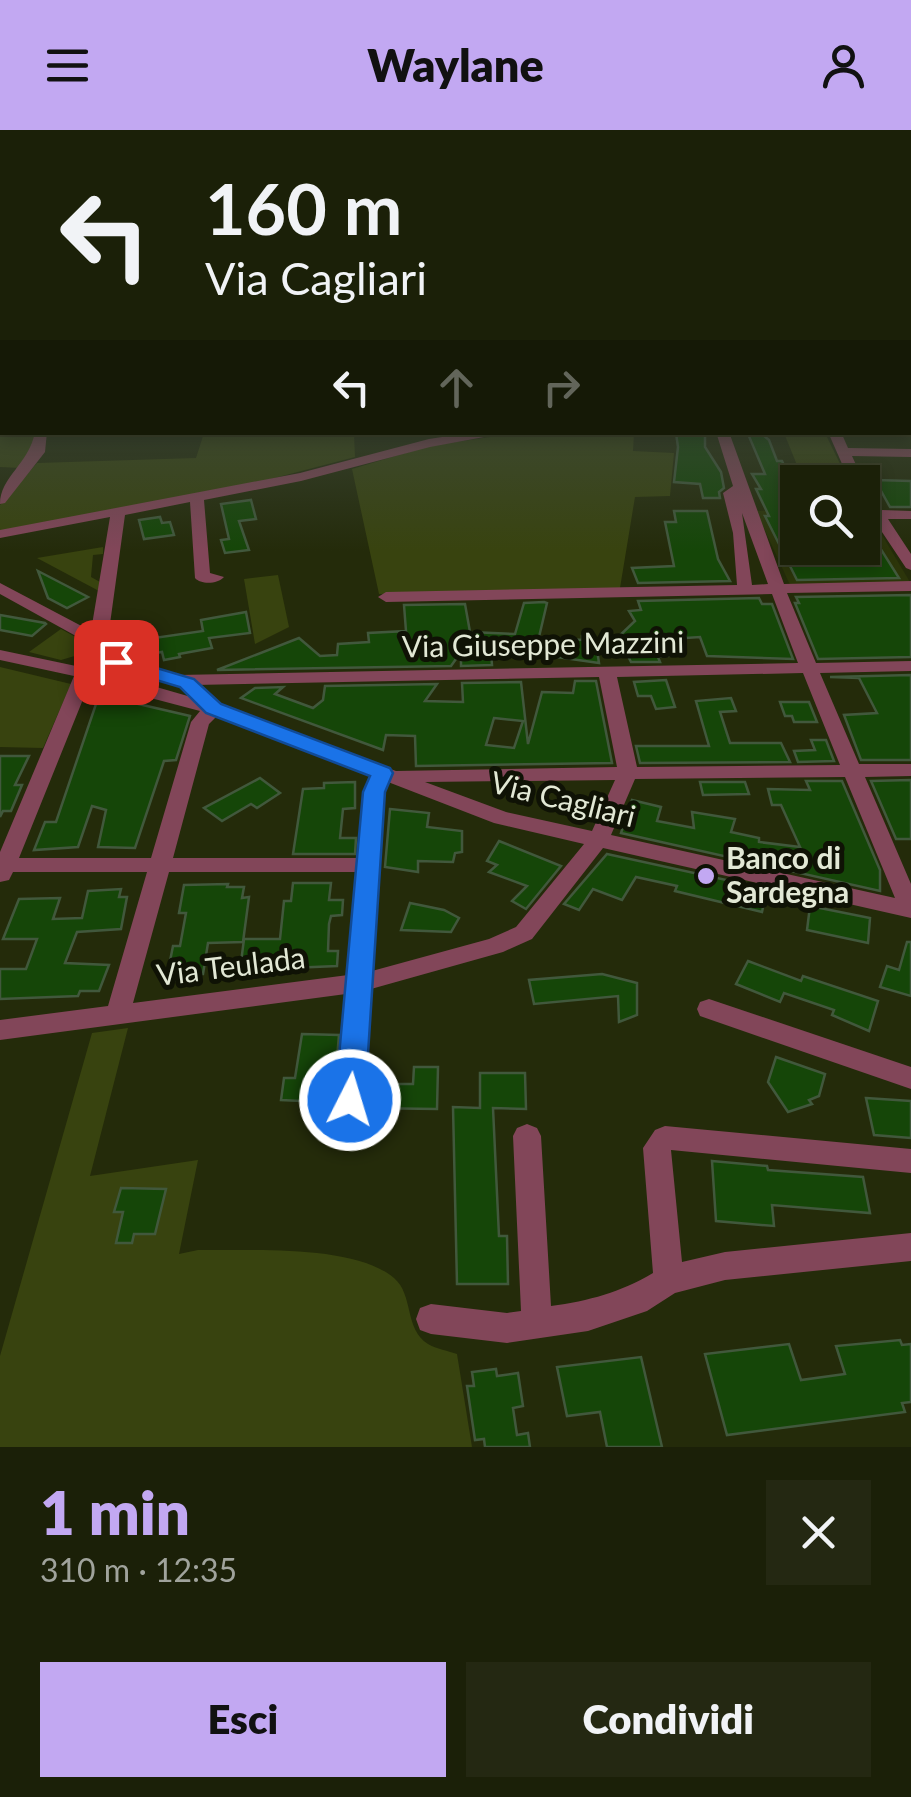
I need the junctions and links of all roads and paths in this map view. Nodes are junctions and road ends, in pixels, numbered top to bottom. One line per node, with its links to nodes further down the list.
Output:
1 (41, 435): 9 (street)
2 (482, 435): 8 (street)
3 (723, 435): 10 (street)
4 (835, 435): 5 (street)
5 (842, 452): 6 (street); 7 (street)
6 (911, 453)
7 (848, 465)
8 (197, 497): 11 (street); 17 (street)
9 (0, 500)
10 (739, 508): 20 (street); 21 (street)
11 (118, 512): 15 (street); 23 (street)
12 (880, 514): 13 (street)
13 (911, 515)
14 (880, 518): 16 (street)
15 (0, 534)
16 (911, 565)
17 (216, 577)
18 (911, 586): 20 (street)
19 (0, 588): 23 (street)
20 (780, 590): 21 (street); 26 (street)
21 (745, 591): 22 (street)
22 (386, 597)
23 (107, 650): 28 (street); 29 (street, Via Cagliari)
24 (0, 655): 28 (street, Via Cagliari)
25 (911, 666): 26 (street, Via Giuseppe Mazzini)
26 (809, 668): 27 (street, Via Giuseppe Mazzini); 31 (street)
27 (607, 671): 29 (street, Via Giuseppe Mazzini); 33 (street)
28 (89, 674): 29 (street, Via Cagliari); 38 (street)
29 (182, 690): 30 (street, Via Cagliari)
30 (214, 709): 34 (street, Via Cagliari); 36 (street)
31 (854, 770): 32 (street); 33 (street); 39 (street)
32 (911, 770)
33 (628, 773): 34 (street); 35 (street, Via Teulada)
34 (388, 774): 35 (street, Via Cagliari); 37 (street)
35 (598, 840): 39 (street, Via Cagliari); 40 (street, Via Teulada)
36 (161, 865): 37 (street); 38 (street); 42 (street)
37 (370, 865): 40 (street)
38 (1, 869)
39 (911, 910)
40 (360, 983): 42 (street, Via Teulada); 45 (street)
41 (709, 1008): 44 (street)
42 (118, 1014): 43 (street, Via Teulada)
43 (0, 1030)
44 (911, 1078)
45 (350, 1100)
46 (528, 1136): 51 (street)
47 (911, 1161): 49 (street)
48 (911, 1247): 49 (street)
49 (669, 1280): 51 (street)
50 (431, 1319): 51 (street)
51 (536, 1324)

